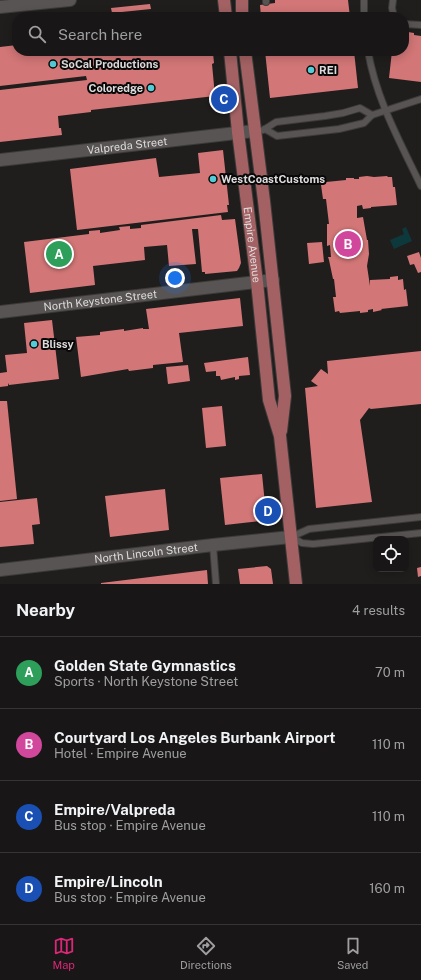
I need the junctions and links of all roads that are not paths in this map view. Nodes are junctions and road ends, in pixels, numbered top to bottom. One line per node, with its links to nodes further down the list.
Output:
1 (70, 0): 6 (street)
2 (224, 0): 7 (main road)
3 (242, 0): 8 (main road)
4 (364, 0): 9 (lane)
5 (393, 0): 10 (lane)
6 (0, 7)
7 (225, 12)
8 (242, 12)
9 (364, 12)
10 (393, 12)
11 (409, 25): 12 (lane)
12 (421, 26)
13 (230, 56): 20 (main road, Empire Avenue)
14 (246, 56): 19 (main road, Empire Avenue)
15 (369, 56): 17 (lane)
16 (421, 99): 17 (lane)
17 (384, 110): 18 (lane); 22 (lane)
18 (372, 114): 19 (lane); 19 (lane)
19 (260, 130): 20 (street, Valpreda Street); 23 (main road, Empire Avenue)
20 (238, 132): 21 (street, Valpreda Street); 24 (main road, Empire Avenue)
21 (0, 160)
22 (421, 186)
23 (273, 280): 24 (street, North Keystone Street); 26 (main road, Empire Avenue)
24 (257, 282): 25 (street, North Keystone Street); 26 (main road, Empire Avenue)
25 (0, 312)
26 (280, 436): 29 (main road, Empire Avenue)
27 (421, 517): 29 (lane)
28 (421, 533): 29 (lane)
29 (291, 537): 30 (street, North Lincoln Street); 33 (main road, Empire Avenue)
30 (213, 545): 31 (street, North Lincoln Street); 32 (lane)
31 (0, 570)
32 (216, 584)
33 (296, 584)

